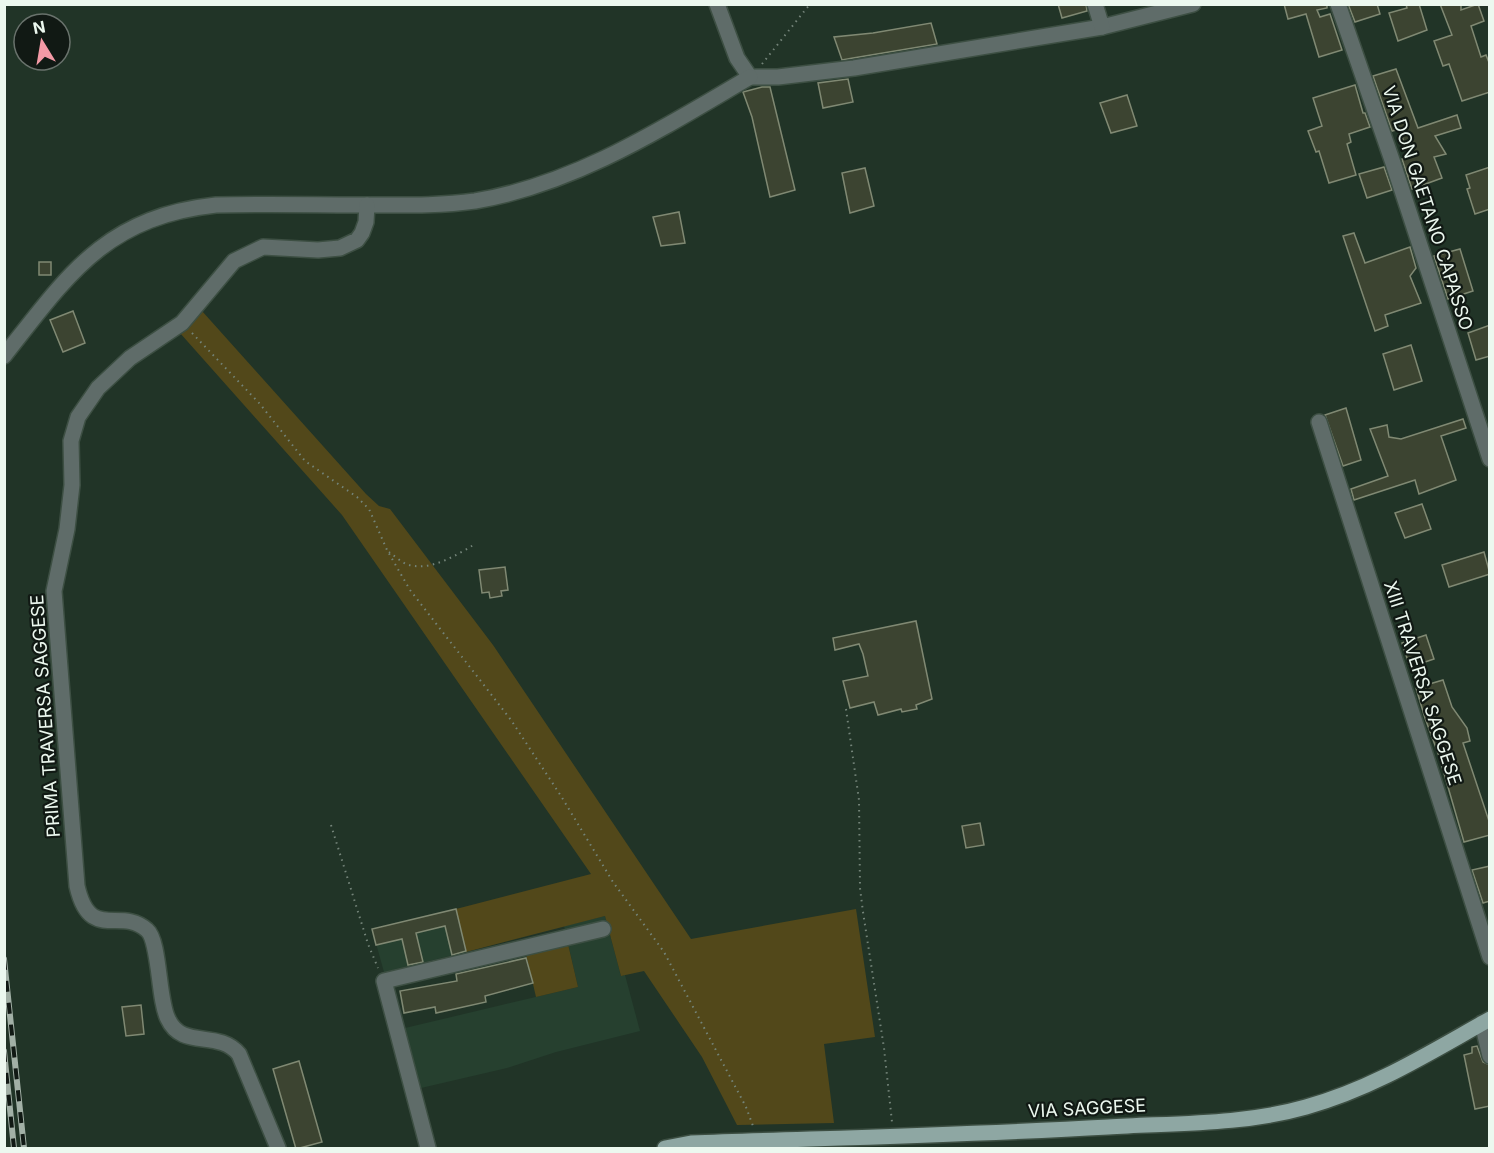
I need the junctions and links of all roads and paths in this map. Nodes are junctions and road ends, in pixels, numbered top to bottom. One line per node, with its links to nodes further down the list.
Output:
1 (717, 4): 7 (street)
2 (810, 4): 7 (path)
3 (1095, 4): 6 (street)
4 (1193, 4): 6 (street)
5 (1338, 4): 12 (street, VIA DON GAETANO CAPASSO)
6 (1102, 27): 7 (street)
7 (750, 77): 8 (street)
8 (367, 205): 9 (street, PRIMA TRAVERSA SAGGESE); 10 (street)
9 (182, 323): 14 (path); 24 (street, PRIMA TRAVERSA SAGGESE)
10 (4, 356)
11 (1319, 422): 18 (street, XIII TRAVERSA SAGGESE)
12 (1490, 459)
13 (475, 544): 14 (path)
14 (387, 550): 23 (path)
15 (846, 709): 22 (path)
16 (331, 825): 19 (path)
17 (603, 929): 19 (street)
18 (1490, 957)
19 (384, 981): 25 (street)
20 (1486, 1021): 21 (street); 22 (main road, VIA SAGGESE)
21 (1490, 1056)
22 (894, 1136): 23 (main road, VIA SAGGESE)
23 (758, 1140): 26 (main road, VIA SAGGESE)
24 (278, 1149)
25 (428, 1149)
26 (665, 1149)

